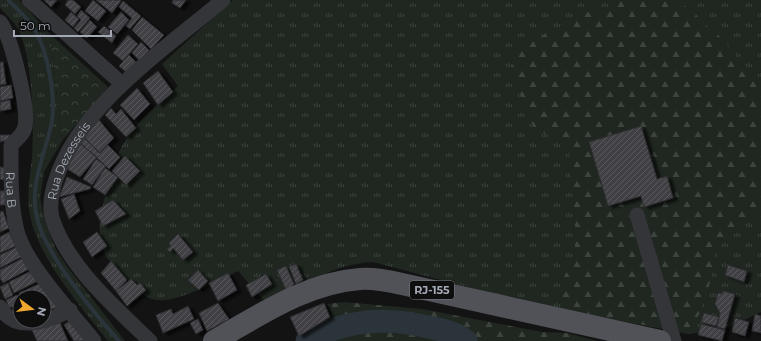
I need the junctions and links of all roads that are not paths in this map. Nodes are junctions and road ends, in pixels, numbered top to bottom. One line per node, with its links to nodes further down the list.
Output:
1 (28, 0): 4 (street)
2 (223, 0): 4 (street, Rua Dezesseis)
3 (0, 22): 5 (street, Rua B)
4 (122, 83): 10 (street, Rua Dezesseis)
5 (6, 147): 8 (street, Rua B)
6 (637, 215): 13 (street)
7 (0, 307): 8 (street)
8 (70, 310): 9 (street, Rua B)
9 (94, 341)
10 (150, 341)
11 (214, 341): 12 (main road, RJ-155)
12 (660, 341)
13 (674, 341)

